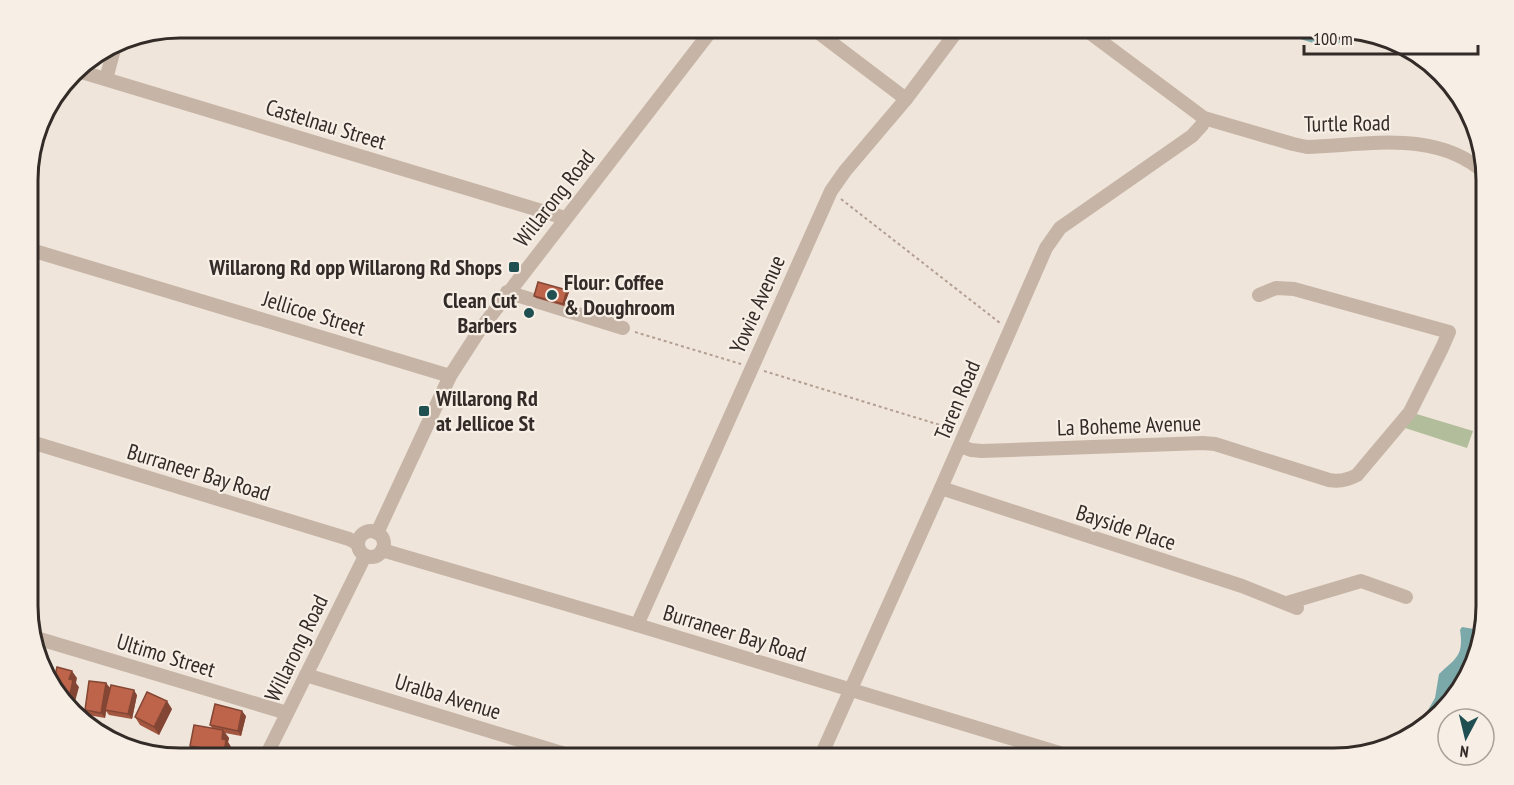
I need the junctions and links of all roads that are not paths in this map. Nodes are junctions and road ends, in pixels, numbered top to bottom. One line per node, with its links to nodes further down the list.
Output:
1 (705, 38): 11 (street, Willarong Road)
2 (826, 38): 8 (street)
3 (952, 38): 8 (street, Yowie Avenue)
4 (1097, 38): 9 (street)
5 (113, 54): 7 (street)
6 (86, 73): 7 (street, Castelnau Street)
7 (106, 79): 11 (street, Castelnau Street)
8 (906, 99): 24 (street, Yowie Avenue)
9 (1204, 118): 10 (street, Turtle Road); 18 (street, Taren Road)
10 (1476, 166)
11 (565, 218): 13 (street, Willarong Road)
12 (38, 252): 16 (street, Jellicoe Street)
13 (507, 292): 15 (street); 16 (street, Willarong Road)
14 (1259, 295): 18 (street, La Boheme Avenue)
15 (623, 328)
16 (450, 376): 20 (street, Willarong Road)
17 (38, 444): 21 (street, Burraneer Bay Road)
18 (960, 446): 19 (street, Taren Road)
19 (941, 488): 23 (street, Bayside Place); 27 (street, Taren Road)
20 (377, 533): 21 (street); 22 (street)
21 (361, 550): 22 (street); 26 (street, Willarong Road)
22 (382, 550): 24 (street, Burraneer Bay Road)
23 (1406, 597)
24 (637, 625): 27 (street, Burraneer Bay Road)
25 (42, 640): 28 (street, Ultimo Street)
26 (306, 675): 28 (street, Willarong Road); 32 (street, Uralba Avenue)
27 (851, 690): 29 (street, Taren Road); 30 (street, Burraneer Bay Road)
28 (287, 713): 31 (street, Willarong Road)
29 (825, 747)
30 (1040, 747)
31 (270, 748)
32 (544, 748)

